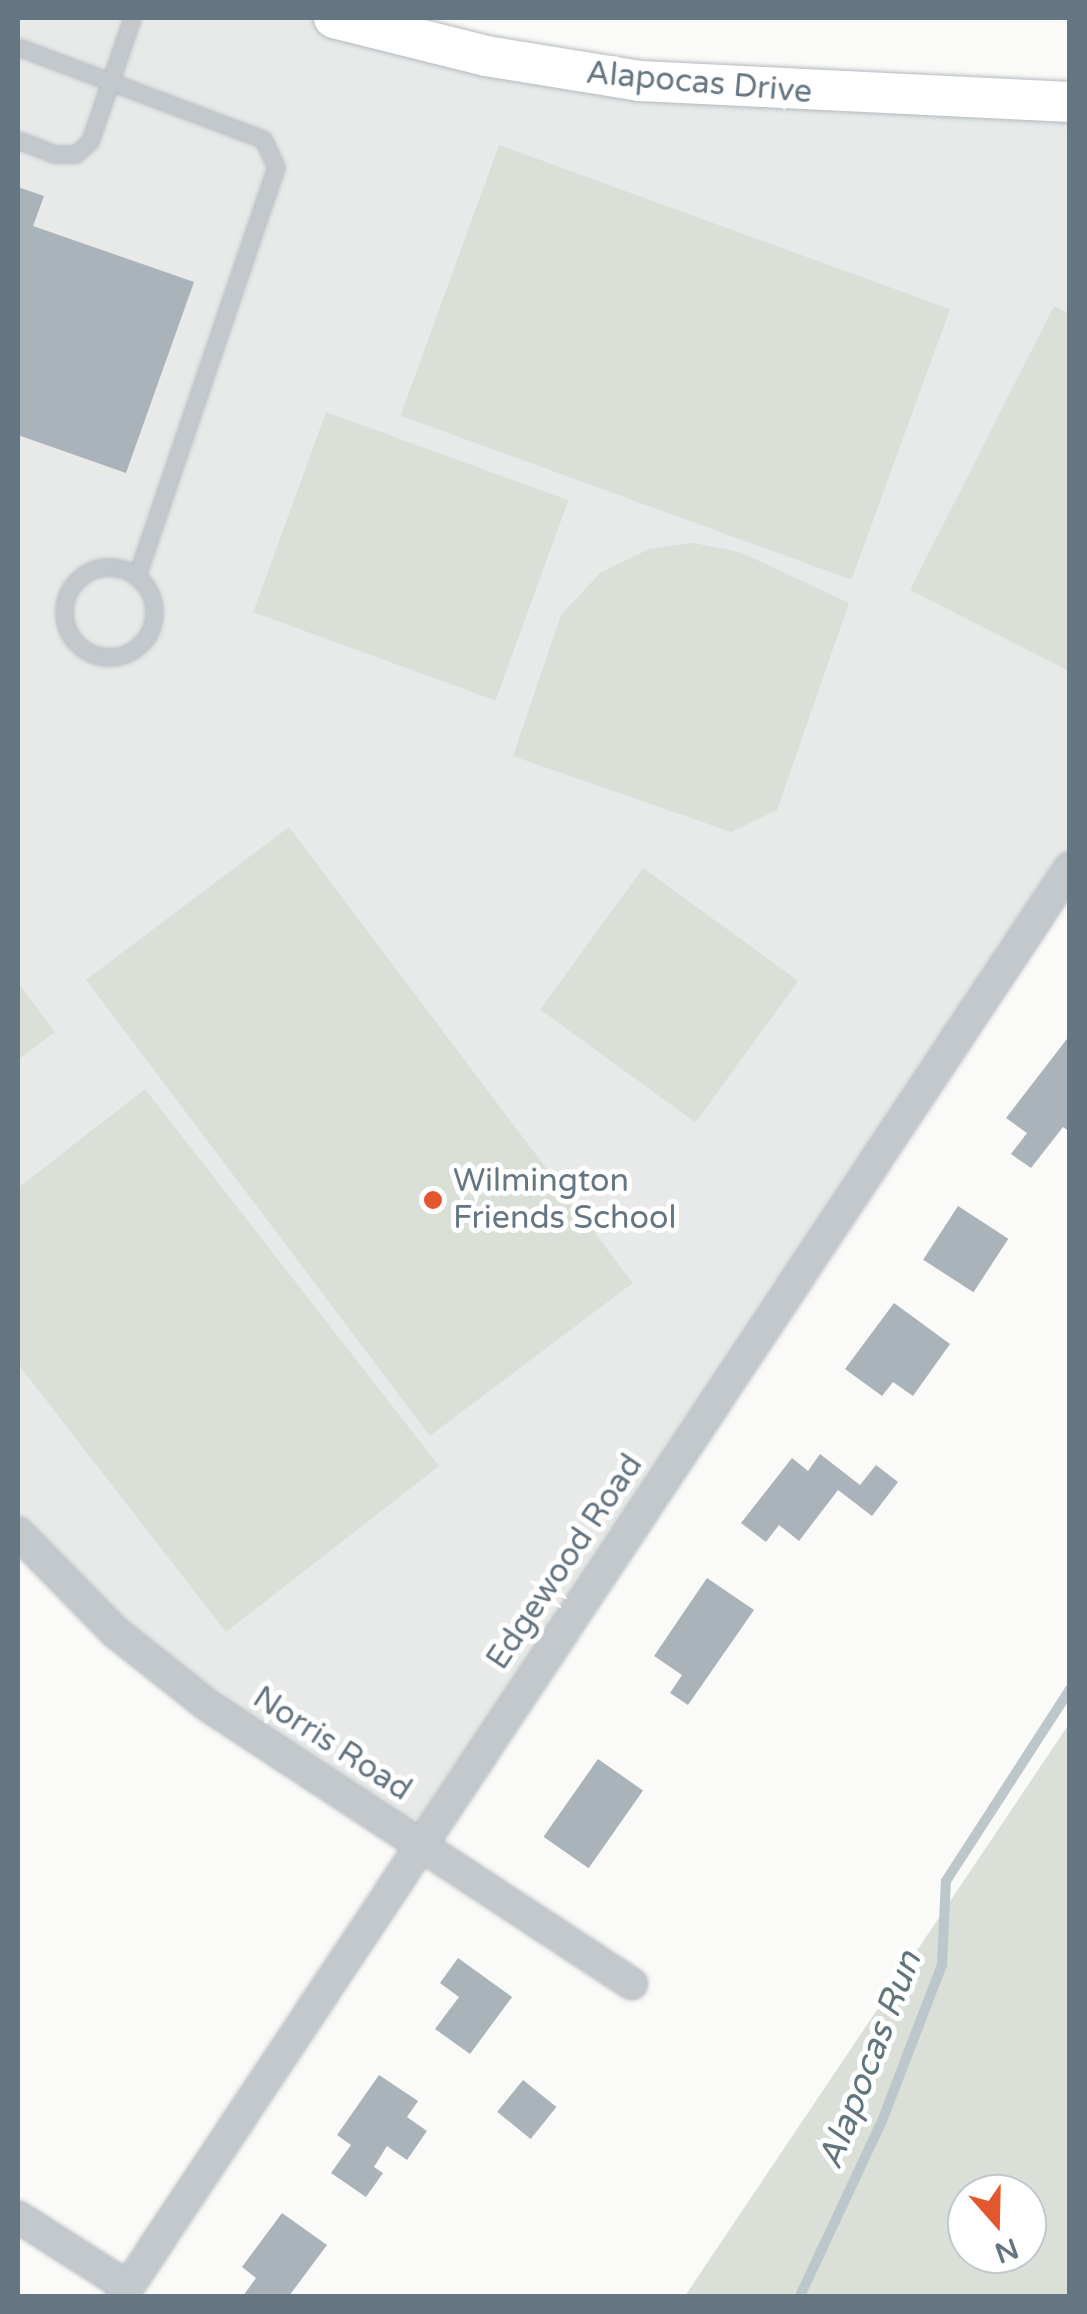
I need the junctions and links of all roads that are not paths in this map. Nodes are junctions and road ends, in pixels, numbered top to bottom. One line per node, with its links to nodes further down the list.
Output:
1 (132, 18): 4 (lane)
2 (334, 18): 5 (street, Alapocas Drive)
3 (18, 48): 4 (lane)
4 (110, 81): 6 (lane); 7 (lane)
5 (1070, 102)
6 (18, 140)
7 (137, 576): 7 (lane)
8 (1070, 868): 10 (street, Edgewood Road)
9 (18, 1532): 10 (street, Norris Road)
10 (420, 1844): 11 (street, Norris Road); 13 (street, Edgewood Road)
11 (632, 1984)
12 (18, 2217): 13 (street)
13 (125, 2292)

